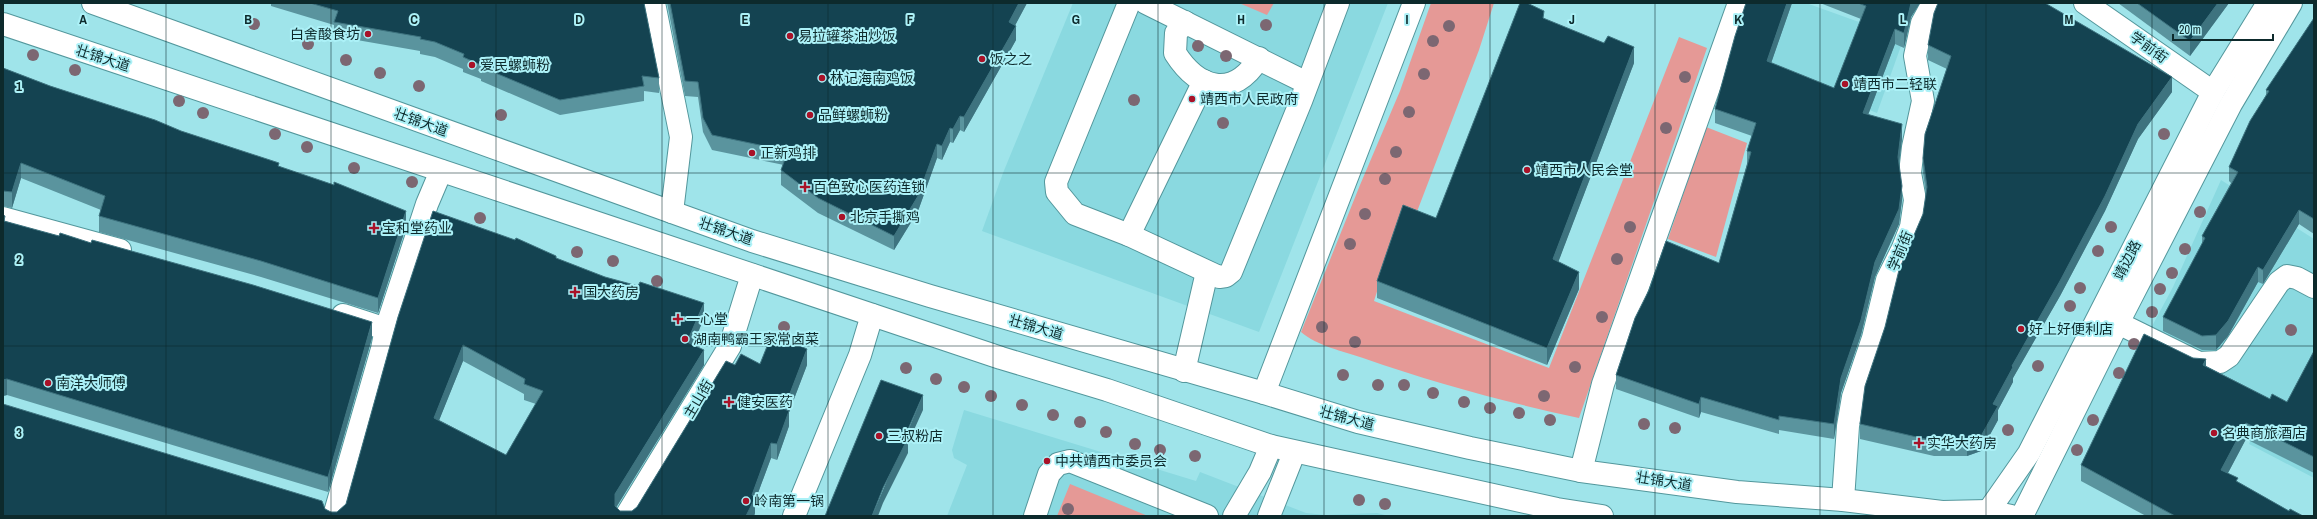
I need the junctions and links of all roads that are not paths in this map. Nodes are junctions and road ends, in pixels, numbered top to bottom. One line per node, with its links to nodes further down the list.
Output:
1 (93, 3): 19 (main road, 壮锦大道)
2 (654, 3): 19 (main road)
3 (1129, 3): 21 (main road)
4 (1146, 3): 12 (main road)
5 (1338, 3): 16 (main road)
6 (1414, 3): 31 (main road)
7 (1739, 3): 34 (main road)
8 (1933, 3): 35 (main road, 学前街)
9 (2085, 3): 17 (main road, 学前街)
10 (2268, 3): 17 (main road, 靖边路)
11 (2291, 3): 28 (main road, 靖边路)
12 (1185, 22): 14 (main road); 15 (main road)
13 (3, 24): 18 (main road, 壮锦大道)
14 (1258, 58): 15 (main road); 16 (main road)
15 (1204, 81): 21 (main road)
16 (1307, 83): 23 (main road)
17 (2213, 92): 38 (main road, 靖边路)
18 (442, 171): 24 (main road, 壮锦大道); 29 (main road)
19 (672, 212): 30 (main road, 壮锦大道)
20 (3, 218): 22 (main road)
21 (1129, 235): 23 (main road)
22 (143, 256)
23 (1207, 272): 30 (main road)
24 (752, 275): 27 (main road, 壮锦大道); 39 (main road, 主山街)
25 (2314, 287): 28 (main road)
26 (325, 310): 29 (main road)
27 (872, 315): 32 (main road, 壮锦大道); 40 (main road)
28 (2118, 323): 47 (main road, 靖边路)
29 (386, 328): 37 (main road)
30 (1184, 371): 31 (main road, 壮锦大道)
31 (1264, 392): 34 (main road, 壮锦大道)
32 (1271, 446): 33 (main road, 壮锦大道); 43 (main road)
33 (1294, 453): 44 (main road); 45 (main road, 壮锦大道)
34 (1581, 471): 35 (main road, 壮锦大道)
35 (1843, 500): 38 (main road, 壮锦大道)
36 (313, 501): 37 (main road)
37 (335, 512)
38 (1986, 514): 46 (main road, 壮锦大道)
39 (626, 516)
40 (794, 516)
41 (1035, 516): 42 (main road)
42 (1207, 516)
43 (1234, 516)
44 (1269, 516)
45 (1602, 516)
46 (2011, 516)
47 (2022, 516)

